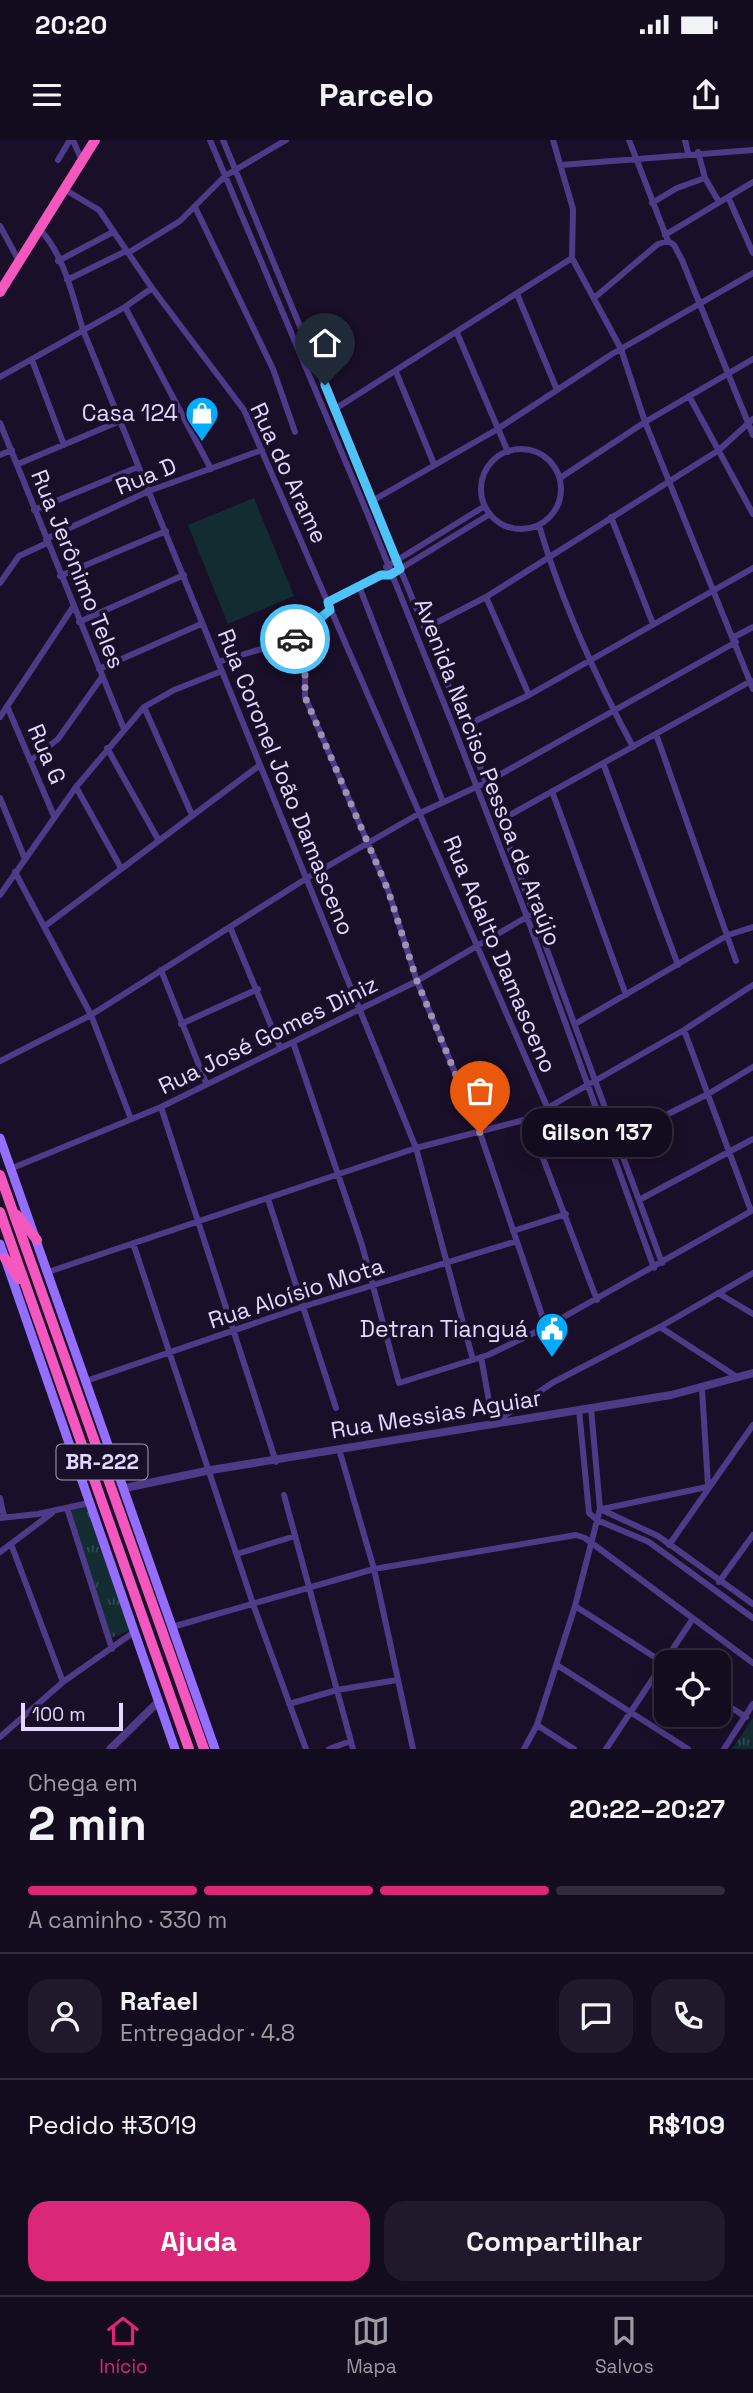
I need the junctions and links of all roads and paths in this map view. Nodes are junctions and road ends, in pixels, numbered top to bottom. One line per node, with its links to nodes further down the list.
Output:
1 (71, 140): 13 (street); 14 (street)
2 (210, 140): 17 (street, Avenida Narciso Pessoa de Araújo)
3 (223, 140): 16 (street, Avenida Narciso Pessoa de Araújo)
4 (286, 140): 16 (street)
5 (553, 140): 15 (street)
6 (629, 140): 12 (street)
7 (685, 140): 11 (street)
8 (90, 143): 14 (highway)
9 (753, 150): 10 (street)
10 (698, 152): 11 (street); 18 (street)
11 (688, 153): 12 (street)
12 (634, 158): 15 (street); 23 (street)
13 (58, 160)
14 (82, 161): 20 (highway)
15 (561, 165): 31 (street)
16 (234, 169): 17 (street); 52 (street, Avenida Narciso Pessoa de Araújo)
17 (225, 176): 24 (street); 84 (street, Avenida Narciso Pessoa de Araújo)
18 (705, 178): 22 (street); 23 (street)
19 (753, 182): 21 (street)
20 (64, 189): 26 (highway); 27 (street, Rua do Arame)
21 (728, 197): 22 (street); 30 (street)
22 (719, 202): 28 (street)
23 (652, 203): 28 (street)
24 (195, 207): 29 (street); 58 (street)
25 (0, 226): 32 (street)
26 (39, 229): 32 (highway); 33 (street, Rua Coronel João Damasceno)
27 (113, 232): 29 (street, Rua do Arame); 33 (street)
28 (667, 238): 39 (street); 40 (street)
29 (127, 252): 35 (street); 36 (street, Rua do Arame)
30 (753, 253)
31 (572, 258): 38 (street); 39 (street)
32 (19, 261): 37 (highway)
33 (58, 261): 35 (street, Rua Coronel João Damasceno)
34 (753, 273): 40 (street)
35 (67, 280): 42 (street, Rua Coronel João Damasceno)
36 (152, 288): 41 (street); 62 (street, Rua do Arame)
37 (0, 292)
38 (517, 294): 43 (street); 50 (street)
39 (594, 298): 44 (street)
40 (699, 304): 44 (street); 47 (street)
41 (125, 307): 42 (street); 69 (street)
42 (83, 330): 46 (street); 53 (street, Rua Coronel João Damasceno)
43 (457, 333): 48 (street); 57 (street)
44 (621, 349): 50 (street); 55 (street)
45 (753, 359): 47 (street)
46 (32, 360): 49 (street); 60 (street)
47 (729, 371): 51 (street); 54 (street)
48 (396, 372): 52 (street); 67 (street)
49 (0, 377)
50 (557, 390): 57 (street)
51 (689, 396): 55 (street); 63 (street)
52 (335, 409): 73 (street, Avenida Narciso Pessoa de Araújo)
53 (120, 421): 60 (street); 68 (street, Rua Coronel João Damasceno)
54 (750, 421): 59 (street); 63 (street)
55 (645, 422): 70 (street); 71 (street)
56 (0, 423): 61 (street, Rua Jerônimo Teles)
57 (496, 430): 64 (street); 67 (street)
58 (295, 432)
59 (753, 435)
60 (64, 445): 66 (street)
61 (12, 450): 65 (street); 66 (street, Rua Jerônimo Teles)
62 (262, 450): 69 (street, Rua D); 95 (street, Rua do Arame)
63 (719, 450): 71 (street); 77 (street)
64 (508, 452): 70 (street); 74 (street)
65 (0, 455)
66 (18, 464): 75 (street, Rua Jerônimo Teles)
67 (434, 464): 73 (street)
68 (138, 467): 72 (street, Rua Coronel João Damasceno); 75 (street)
69 (211, 469): 72 (street, Rua D)
70 (560, 478): 79 (street)
71 (670, 480): 78 (street); 93 (street)
72 (149, 491): 80 (street, Rua Coronel João Damasceno); 81 (street, Rua D)
73 (372, 501): 83 (street, Avenida Narciso Pessoa de Araújo)
74 (485, 506): 76 (street); 83 (street)
75 (34, 510): 81 (street, Rua Jerônimo Teles)
76 (489, 514): 79 (street); 86 (street)
77 (753, 514)
78 (611, 517): 82 (street); 99 (street)
79 (539, 525): 82 (street)
80 (166, 531): 87 (street, Rua Coronel João Damasceno); 90 (street)
81 (47, 541): 90 (street, Rua Jerônimo Teles); 91 (street, Rua D)
82 (548, 555): 94 (street); 104 (street)
83 (397, 561): 84 (street); 86 (street, Avenida Narciso Pessoa de Araújo)
84 (387, 565): 88 (street); 89 (street, Avenida Narciso Pessoa de Araújo)
85 (753, 568): 93 (street)
86 (400, 569): 89 (street); 101 (street, Avenida Narciso Pessoa de Araújo)
87 (184, 575): 97 (street); 98 (street, Rua Coronel João Damasceno)
88 (381, 575): 89 (street); 92 (street)
89 (390, 575): 126 (street, Avenida Narciso Pessoa de Araújo)
90 (60, 576): 96 (street, Rua Jerônimo Teles)
91 (0, 583)
92 (359, 586): 95 (street); 129 (street)
93 (714, 589): 99 (street); 103 (street)
94 (485, 597): 101 (street); 111 (street)
95 (329, 606): 102 (street); 130 (street, Rua do Arame)
96 (72, 607): 97 (street, Rua Jerônimo Teles); 112 (street)
97 (79, 622): 106 (street, Rua Jerônimo Teles)
98 (201, 624): 105 (street, Rua Coronel João Damasceno); 106 (street)
99 (653, 624): 104 (street)
100 (753, 627): 103 (street)
101 (426, 628): 116 (street, Avenida Narciso Pessoa de Araújo)
102 (295, 639): 105 (street); 135 (street)
103 (735, 640): 109 (street); 114 (street)
104 (591, 658): 111 (street); 114 (street)
105 (218, 662): 107 (street, Rua Coronel João Damasceno)
106 (99, 669): 108 (street, Rua Jerônimo Teles)
107 (222, 671): 113 (street); 123 (street, Rua Coronel João Damasceno)
108 (102, 677): 117 (street, Rua Jerônimo Teles); 121 (street)
109 (752, 680): 110 (street); 118 (street)
110 (753, 689)
111 (529, 695): 116 (street)
112 (7, 706): 115 (street); 121 (street, Rua G)
113 (144, 707): 117 (street); 131 (street)
114 (614, 711): 119 (street); 124 (street)
115 (0, 717)
116 (465, 726): 124 (street, Avenida Narciso Pessoa de Araújo)
117 (124, 729): 120 (street)
118 (656, 734): 119 (street); 145 (street)
119 (633, 747): 122 (street)
120 (107, 748): 125 (street); 134 (street)
121 (30, 761): 132 (street, Rua G)
122 (603, 763): 127 (street); 148 (street)
123 (260, 765): 131 (street); 139 (street, Rua Coronel João Damasceno)
124 (485, 783): 126 (street); 133 (street, Avenida Narciso Pessoa de Araújo)
125 (76, 787): 132 (street); 137 (street)
126 (477, 788): 129 (street); 141 (street, Avenida Narciso Pessoa de Araújo)
127 (552, 792): 133 (street); 153 (street)
128 (0, 798): 136 (street)
129 (443, 802): 130 (street)
130 (420, 813): 135 (street); 146 (street, Rua Adalto Damasceno)
131 (192, 815): 134 (street)
132 (54, 816): 136 (street)
133 (499, 821): 141 (street, Avenida Narciso Pessoa de Araújo)
134 (159, 841): 137 (street)
135 (368, 844): 139 (street); 150 (street)
136 (24, 859): 138 (street)
137 (121, 868): 142 (street)
138 (15, 872): 140 (street); 142 (street)
139 (307, 878): 143 (street); 154 (street, Rua Coronel João Damasceno)
140 (0, 895)
141 (529, 915): 146 (street, Rua José Gomes Diniz); 157 (street, Avenida Narciso Pessoa de Araújo); 164 (street, Avenida Narciso Pessoa de Araújo)
142 (45, 926): 155 (street)
143 (230, 927): 149 (street); 152 (street)
144 (753, 927): 145 (street)
145 (728, 935): 147 (street); 148 (street)
146 (478, 947): 150 (street, Rua José Gomes Diniz); 167 (street, Rua Adalto Damasceno)
147 (736, 961)
148 (678, 964): 153 (street)
149 (161, 970): 155 (street); 156 (street)
150 (417, 981): 154 (street, Rua José Gomes Diniz); 170 (street)
151 (753, 985): 158 (street)
152 (258, 989): 156 (street); 160 (street)
153 (626, 995): 157 (street)
154 (360, 1009): 159 (street, Rua José Gomes Diniz); 174 (street, Rua Coronel João Damasceno)
155 (91, 1015): 161 (street); 168 (street)
156 (181, 1024): 163 (street)
157 (575, 1024): 164 (street, Avenida Narciso Pessoa de Araújo)
158 (684, 1030): 164 (street); 165 (street)
159 (293, 1042): 160 (street, Rua José Gomes Diniz); 178 (street)
160 (280, 1047): 163 (street, Rua José Gomes Diniz)
161 (0, 1061)
162 (753, 1067): 165 (street)
163 (206, 1083): 166 (street, Rua José Gomes Diniz)
164 (592, 1083): 167 (street); 173 (street, Avenida Narciso Pessoa de Araújo); 193 (street, Avenida Narciso Pessoa de Araújo)
165 (708, 1094): 173 (street); 175 (street)
166 (161, 1107): 168 (street, Rua José Gomes Diniz); 185 (street)
167 (548, 1109): 169 (street)
168 (131, 1119): 176 (street, Rua José Gomes Diniz)
169 (528, 1119): 170 (street); 184 (street)
170 (480, 1133): 174 (street); 186 (street)
171 (0, 1138): 176 (main road)
172 (753, 1139): 175 (street)
173 (616, 1140): 180 (street, Avenida Narciso Pessoa de Araújo)
174 (416, 1148): 178 (street); 191 (street, Rua Coronel João Damasceno)
175 (729, 1153): 180 (street); 182 (street)
176 (10, 1169): 187 (main road)
177 (0, 1175): 181 (highway, BR-222)
178 (338, 1175): 179 (street); 196 (street)
179 (268, 1199): 185 (street); 200 (street)
180 (639, 1200): 192 (street, Avenida Narciso Pessoa de Araújo)
181 (11, 1206): 187 (highway); 274 (highway, BR-222)
182 (752, 1211): 192 (street)
183 (0, 1212): 197 (highway, BR-222)
184 (566, 1214): 186 (street); 199 (street)
185 (200, 1221): 189 (street); 204 (street)
186 (513, 1231): 188 (street)
187 (37, 1240): 194 (main road)
188 (517, 1241): 191 (street, Rua Aloísio Mota); 202 (street)
189 (133, 1243): 194 (street); 205 (street)
190 (1, 1249): 197 (highway); 228 (main road, BR-222)
191 (447, 1262): 196 (street, Rua Aloísio Mota); 207 (street, Rua Coronel João Damasceno)
192 (662, 1263): 193 (street)
193 (654, 1268): 199 (street)
194 (48, 1272): 210 (main road)
195 (753, 1272): 198 (street)
196 (373, 1286): 200 (street, Rua Aloísio Mota); 207 (street)
197 (27, 1291): 273 (highway, BR-222)
198 (718, 1293): 201 (street); 203 (street)
199 (597, 1300): 202 (street)
200 (302, 1307): 204 (street, Rua Aloísio Mota); 212 (street)
201 (753, 1314)
202 (547, 1327): 206 (street)
203 (660, 1327): 209 (street); 217 (street)
204 (234, 1330): 205 (street, Rua Aloísio Mota); 222 (street)
205 (168, 1354): 210 (street, Rua Aloísio Mota); 223 (street)
206 (481, 1357): 207 (street); 217 (street)
207 (472, 1360)
208 (753, 1373): 209 (street, Rua Messias Aguiar)
209 (737, 1377): 211 (street, Rua Messias Aguiar)
210 (86, 1381): 225 (main road)
211 (702, 1389): 213 (street, Rua Messias Aguiar); 224 (street)
212 (336, 1408)
213 (591, 1408): 214 (street, Rua Messias Aguiar); 216 (street)
214 (579, 1410): 215 (street); 217 (street, Rua Messias Aguiar)
215 (580, 1422): 216 (street); 221 (street)
216 (592, 1422): 220 (street)
217 (493, 1423): 219 (street, Rua Messias Aguiar)
218 (753, 1425): 224 (street)
219 (339, 1449): 222 (street, Rua Messias Aguiar); 242 (street)
220 (595, 1451): 221 (street); 230 (street)
221 (582, 1452): 233 (street)
222 (276, 1462): 223 (street, Rua Messias Aguiar)
223 (211, 1470): 225 (street, Rua Messias Aguiar); 240 (street)
224 (708, 1487): 230 (street); 238 (street)
225 (125, 1488): 251 (main road)
226 (284, 1495): 235 (street)
227 (0, 1498): 231 (street)
228 (89, 1503): 229 (street); 252 (main road, BR-222)
229 (67, 1508): 232 (street); 253 (street)
230 (600, 1509): 233 (street); 238 (street)
231 (2, 1517): 232 (street)
232 (39, 1517): 237 (street)
233 (597, 1520): 236 (street); 241 (street)
234 (753, 1535): 243 (street)
235 (295, 1536): 240 (street); 244 (street)
236 (592, 1543): 242 (street); 248 (street); 250 (street)
237 (11, 1544): 239 (street); 260 (street)
238 (670, 1544): 241 (street); 243 (street)
239 (0, 1552)
240 (237, 1553): 246 (street)
241 (664, 1553): 245 (street)
242 (374, 1569): 244 (street); 259 (street)
243 (720, 1580): 245 (street); 247 (street)
244 (309, 1587): 246 (street); 261 (street)
245 (714, 1589): 249 (street)
246 (253, 1604): 251 (street); 263 (street)
247 (753, 1604)
248 (575, 1606): 255 (street); 257 (street)
249 (753, 1618)
250 (692, 1620): 254 (street); 256 (street)
251 (172, 1627): 275 (main road)
252 (134, 1632): 253 (street); 262 (main road, BR-222)
253 (112, 1649): 260 (street)
254 (674, 1650)
255 (654, 1657)
256 (753, 1663)
257 (556, 1665): 266 (street); 268 (street)
258 (654, 1679): 266 (street)
259 (397, 1680): 261 (street); 279 (street)
260 (63, 1682): 269 (street)
261 (337, 1689): 263 (street); 270 (street)
262 (158, 1702): 271 (street); 272 (main road, BR-222)
263 (289, 1704): 276 (street)
264 (753, 1704): 267 (street)
265 (731, 1708): 267 (street)
266 (631, 1711): 282 (street); 283 (street)
267 (746, 1717): 284 (street)
268 (537, 1725): 280 (street); 281 (street)
269 (0, 1737)
270 (351, 1741): 277 (street); 278 (street)
271 (110, 1749)
272 (175, 1749)
273 (188, 1749)
274 (204, 1749)
275 (215, 1749)
276 (306, 1749)
277 (329, 1749)
278 (353, 1749)
279 (413, 1749)
280 (524, 1749)
281 (575, 1749)
282 (606, 1749)
283 (688, 1749)
284 (724, 1749)

